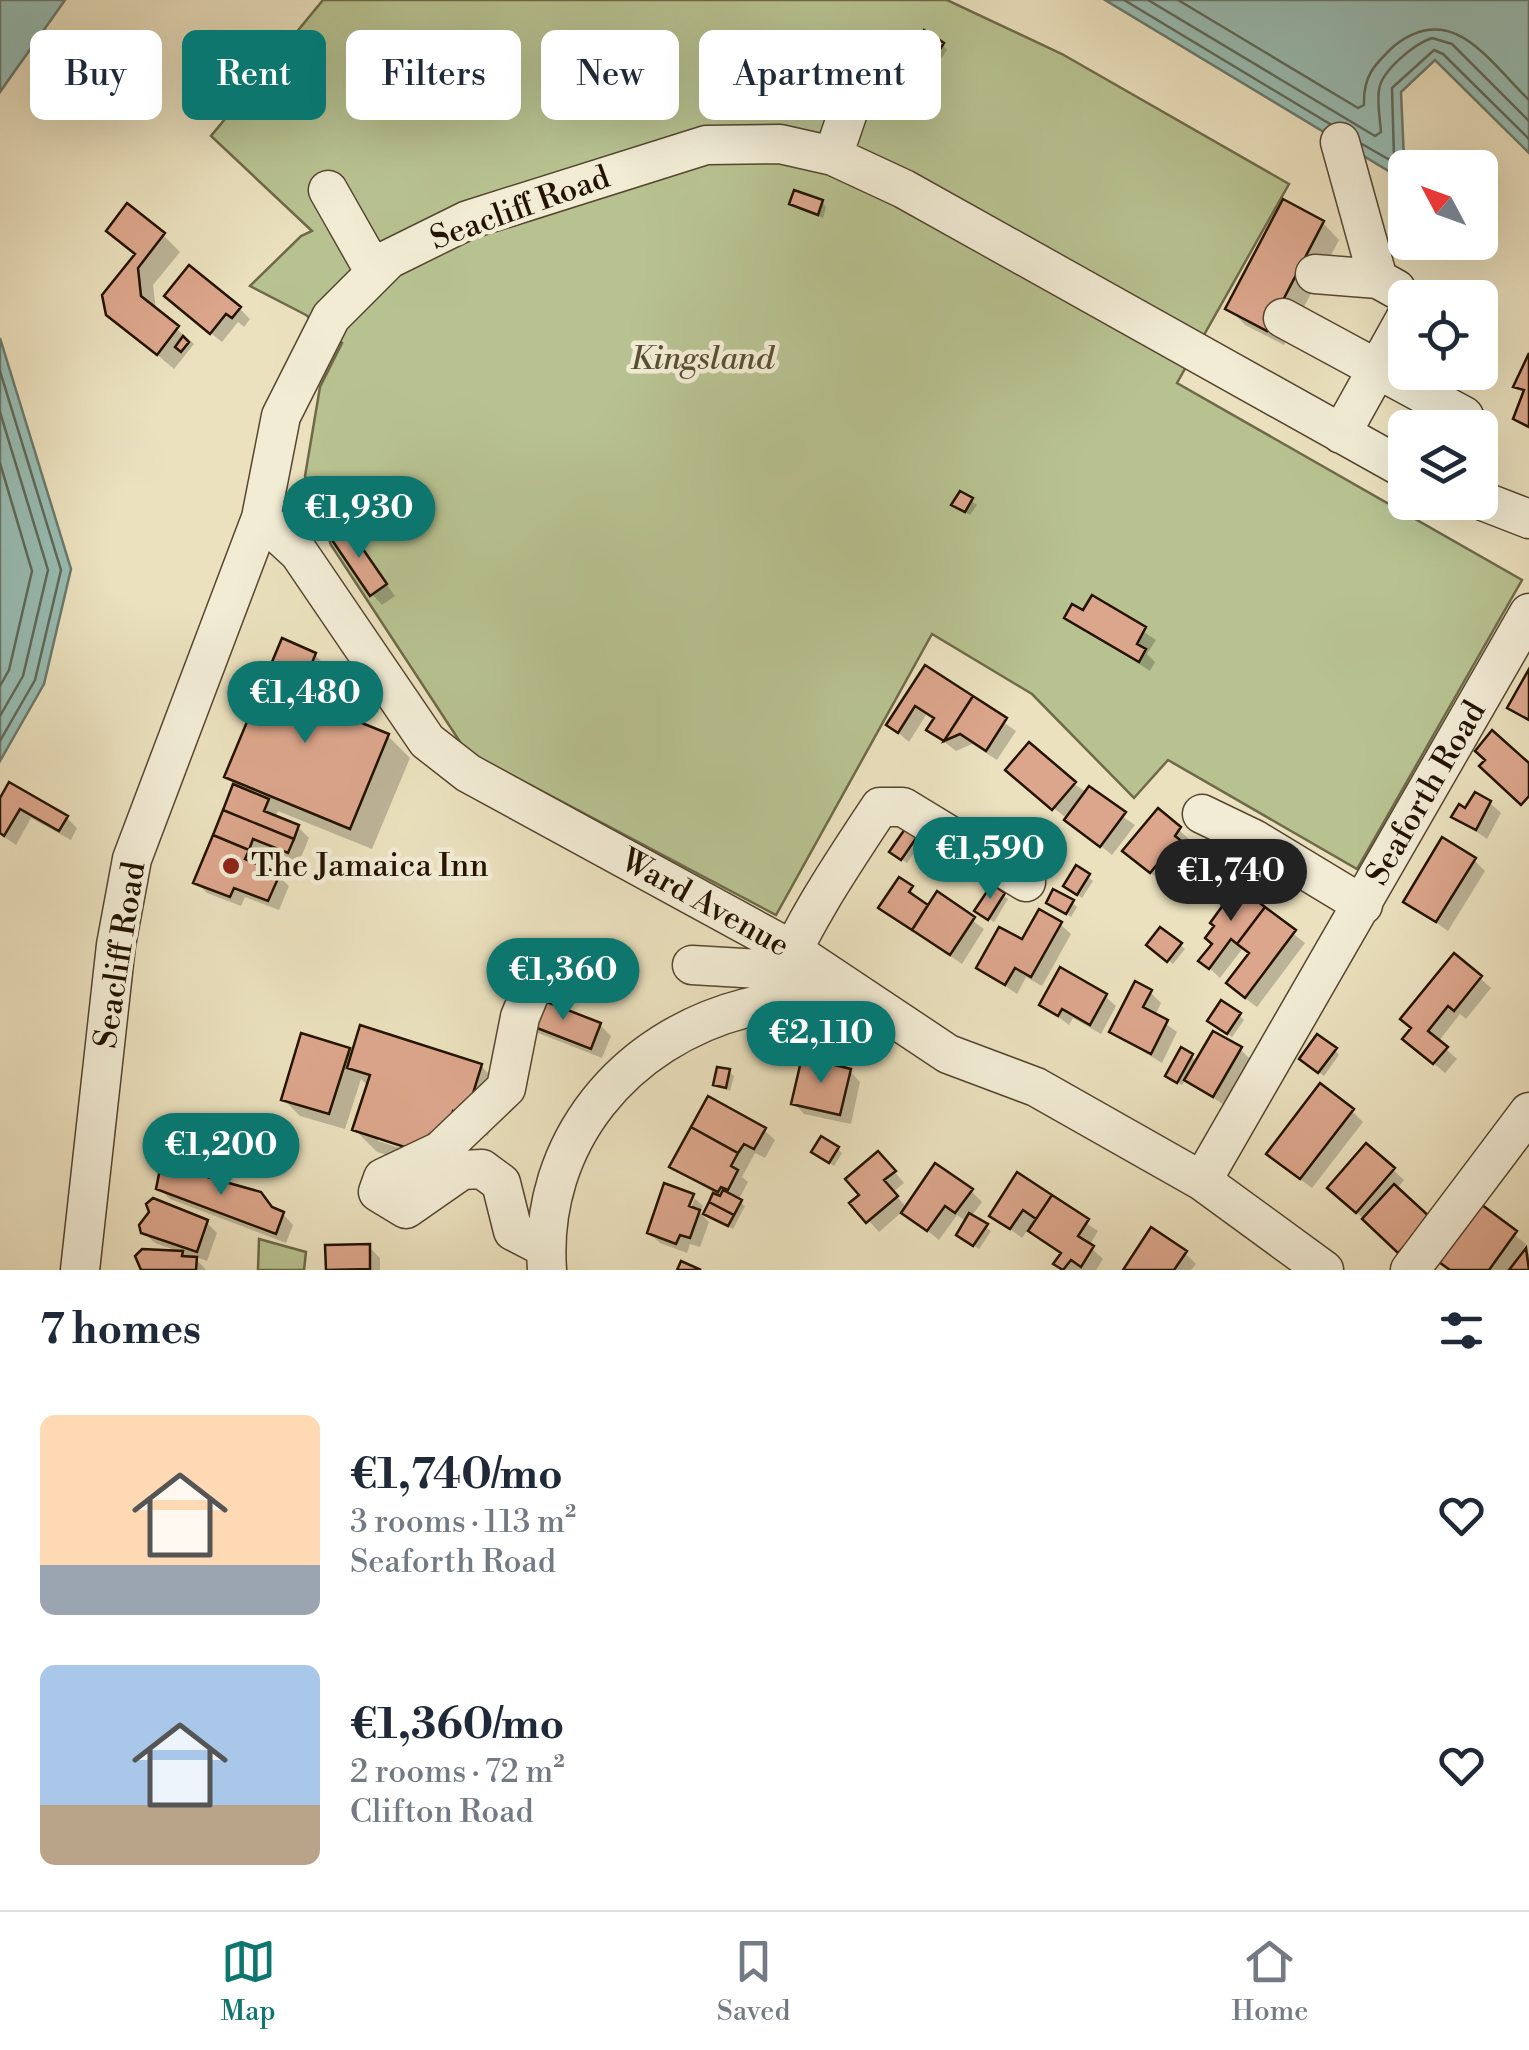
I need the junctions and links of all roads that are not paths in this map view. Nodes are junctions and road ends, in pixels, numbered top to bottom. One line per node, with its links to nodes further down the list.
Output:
1 (845, 120): 3 (street)
2 (1340, 142): 7 (street)
3 (833, 156): 5 (street, Seacliff Road); 13 (street, Seacliff Road)
4 (328, 190): 5 (street)
5 (374, 271): 16 (street, Seacliff Road)
6 (1315, 274): 7 (street)
7 (1378, 279): 8 (street)
8 (1388, 285)
9 (1283, 318): 11 (street)
10 (1388, 348): 11 (street)
11 (1376, 369): 12 (street); 13 (street)
12 (1453, 410)
13 (1342, 434): 14 (street, Seacliff Road)
14 (1388, 460)
15 (1498, 507): 17 (street)
16 (261, 518): 24 (street, Ward Avenue); 29 (street, Seacliff Road)
17 (1529, 519)
18 (1529, 613): 21 (street, Seaforth Road)
19 (1202, 814): 21 (street)
20 (1026, 882): 24 (street)
21 (1362, 905): 27 (street, Seaforth Road)
22 (549, 966): 28 (street)
23 (692, 966): 24 (street)
24 (780, 977): 25 (street, Ward Avenue); 25 (street); 28 (street)
25 (834, 996): 27 (street, Ward Avenue)
26 (1529, 1112): 31 (street)
27 (1202, 1181): 30 (street, Ward Avenue)
28 (546, 1259)
29 (80, 1270)
30 (1324, 1270)
31 (1410, 1270)

